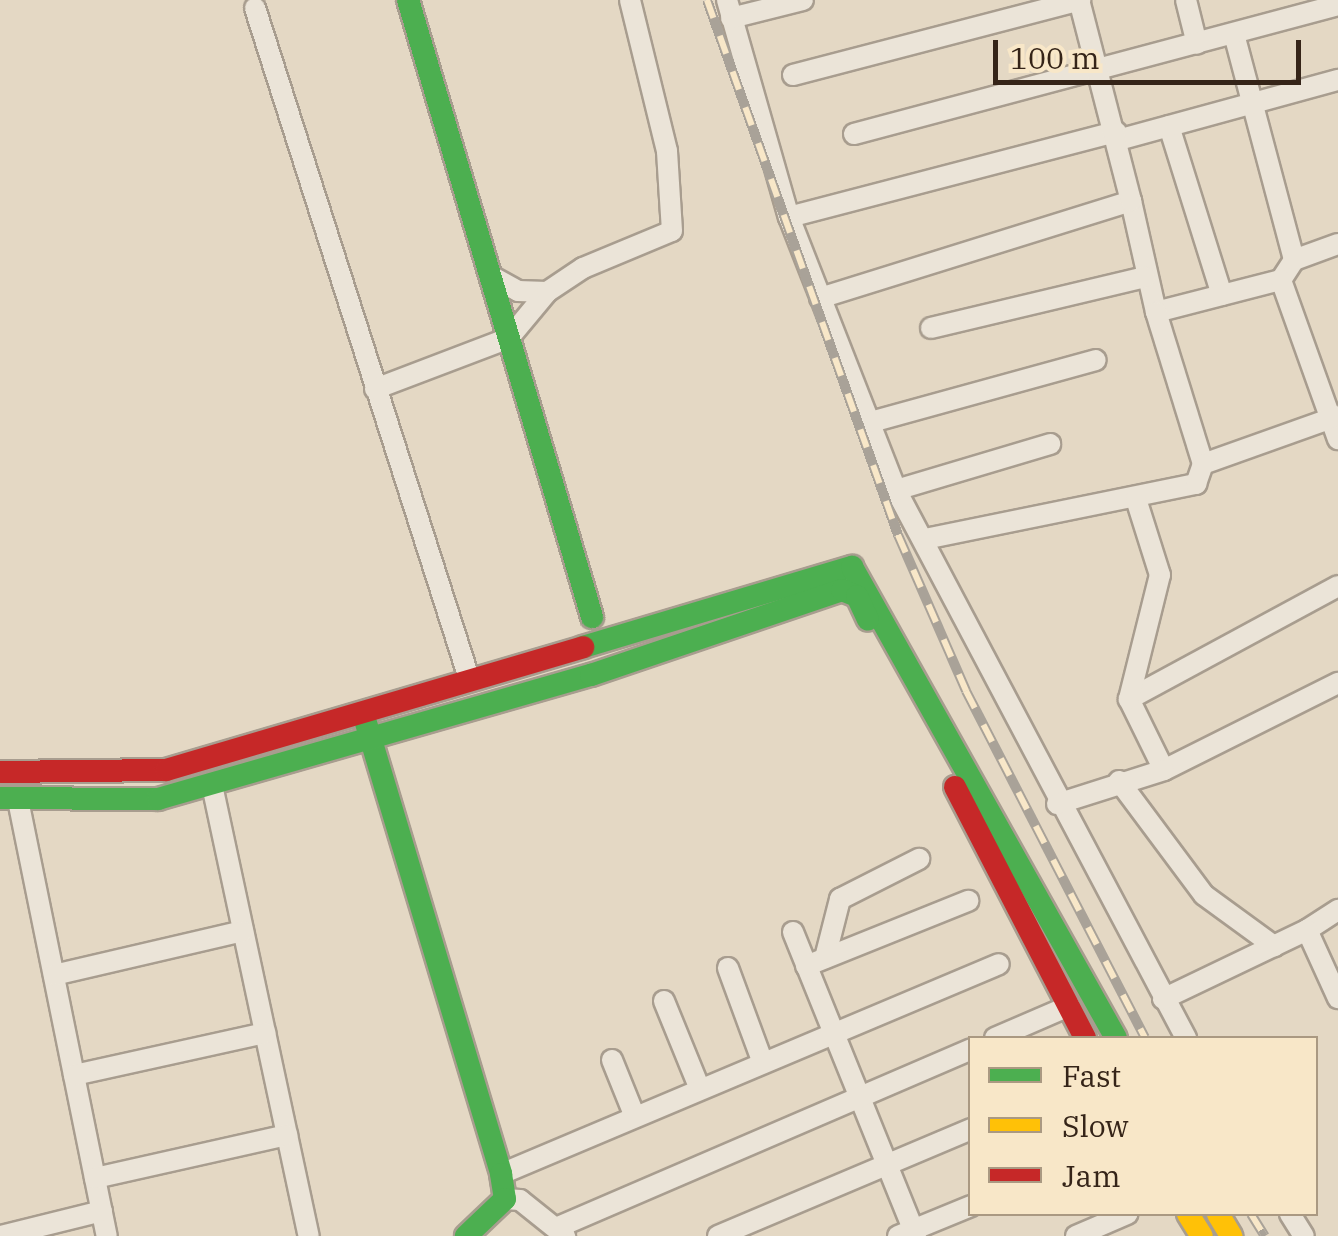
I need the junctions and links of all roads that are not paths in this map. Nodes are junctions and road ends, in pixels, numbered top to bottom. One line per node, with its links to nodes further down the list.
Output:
1 (408, 0): 22 (street)
2 (630, 0): 25 (street)
3 (803, 0): 8 (street)
4 (1080, 0): 11 (street); 12 (street)
5 (1186, 0): 10 (street)
6 (1338, 5): 9 (street)
7 (254, 8): 32 (street)
8 (729, 9): 19 (street)
9 (1234, 34): 10 (street); 14 (street)
10 (1197, 44): 11 (street)
11 (1099, 71): 16 (street); 17 (street)
12 (792, 75)
13 (1338, 80): 14 (street)
14 (1251, 104): 15 (street); 21 (street)
15 (1170, 126): 17 (street); 26 (street)
16 (854, 134)
17 (1117, 136): 18 (street); 19 (street)
18 (1131, 201): 23 (street); 27 (street)
19 (788, 217): 27 (street)
20 (1338, 244): 21 (street)
21 (1294, 260): 24 (street)
22 (491, 276): 25 (street); 30 (street)
23 (1145, 276): 28 (street); 29 (street)
24 (1281, 280): 26 (street); 34 (street)
25 (548, 292): 30 (street)
26 (1222, 295): 28 (street)
27 (820, 298): 33 (street)
28 (1156, 312): 36 (street)
29 (931, 328)
30 (509, 338): 32 (street); 43 (street)
31 (1096, 360): 33 (street)
32 (375, 389): 46 (street)
33 (871, 422): 37 (street)
34 (1335, 425): 36 (street)
35 (1050, 444): 37 (street)
36 (1203, 464): 38 (street)
37 (896, 490): 39 (street)
38 (1136, 499): 39 (street); 48 (street)
39 (925, 538): 58 (street)
40 (861, 572): 42 (street); 43 (street); 78 (street)
41 (1338, 586): 48 (street)
42 (842, 590): 44 (street); 73 (street)
43 (594, 632): 44 (street); 45 (street); 46 (street)
44 (615, 668): 45 (street)
45 (591, 675): 50 (street)
46 (469, 678): 49 (street)
47 (1338, 683): 51 (street)
48 (1129, 699): 51 (street)
49 (362, 712): 50 (street); 53 (street)
50 (370, 737): 55 (street); 90 (street)
51 (1164, 770): 54 (street)
52 (0, 772): 53 (street)
53 (67, 776): 57 (street)
54 (1119, 782): 58 (street); 65 (street)
55 (212, 785): 57 (street); 63 (street)
56 (9, 799): 57 (street); 69 (street)
57 (67, 802)
58 (1057, 804): 71 (street)
59 (919, 859): 66 (street)
60 (968, 901): 66 (street)
61 (1338, 910): 62 (street)
62 (1307, 930): 65 (street); 70 (street)
63 (243, 931): 69 (street); 75 (street)
64 (793, 932): 66 (street)
65 (1274, 946): 71 (street)
66 (816, 962): 74 (street)
67 (999, 964): 74 (street)
68 (728, 968): 82 (street)
69 (54, 975): 83 (street)
70 (1338, 998)
71 (1163, 1000): 79 (street)
72 (664, 1001): 84 (street)
73 (1068, 1006): 76 (street); 77 (street)
74 (833, 1032): 82 (street); 85 (street)
75 (266, 1033): 83 (street); 88 (street)
76 (999, 1036)
77 (1084, 1036)
78 (1115, 1036)
79 (1185, 1036)
80 (968, 1050): 85 (street)
81 (612, 1060): 86 (street)
82 (763, 1062): 84 (street)
83 (74, 1075): 91 (street)
84 (700, 1089): 86 (street)
85 (860, 1098): 89 (street); 96 (street)
86 (635, 1117): 90 (street)
87 (968, 1129): 89 (street)
88 (287, 1135): 91 (street); 101 (street)
89 (888, 1166): 98 (street); 102 (street)
90 (501, 1174): 92 (street)
91 (95, 1178): 94 (street)
92 (504, 1199): 96 (street); 99 (street)
93 (968, 1207): 98 (street)
94 (102, 1211): 97 (street); 100 (street)
95 (1123, 1216): 103 (street)
96 (560, 1232)
97 (1, 1234)
98 (909, 1234)
99 (470, 1235)
100 (107, 1236)
101 (310, 1236)
102 (718, 1236)
103 (1076, 1236)

